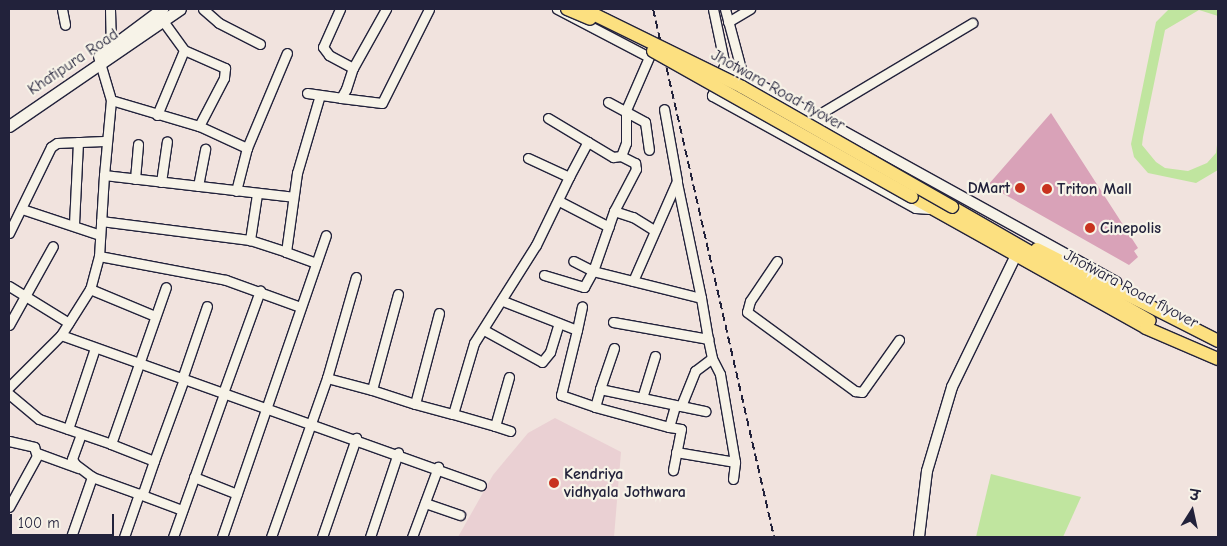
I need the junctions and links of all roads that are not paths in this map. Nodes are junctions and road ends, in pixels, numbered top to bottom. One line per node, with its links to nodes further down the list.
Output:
1 (62, 9): 19 (street)
2 (110, 9): 21 (street)
3 (162, 9): 21 (main road)
4 (172, 9): 21 (main road)
5 (180, 9): 16 (main road, Khatipura Road)
6 (203, 9): 20 (street)
7 (340, 9): 26 (street)
8 (386, 9): 26 (street)
9 (429, 9): 30 (street)
10 (556, 9): 33 (street)
11 (567, 9): 63 (main road, Jhotwara Road flyover, bridge)
12 (583, 9): 61 (main road, Jhotwara Road flyover, bridge)
13 (725, 9): 15 (street); 17 (street)
14 (750, 9): 17 (street)
15 (714, 10): 25 (street)
16 (163, 21): 22 (street); 24 (main road, Khatipura Road)
17 (728, 22): 27 (street)
18 (972, 23): 36 (street)
19 (65, 25)
20 (260, 44)
21 (116, 47): 24 (main road)
22 (184, 50): 35 (street); 40 (street)
23 (287, 53): 46 (street)
24 (100, 59): 31 (street); 37 (main road); 39 (main road, Khatipura Road)
25 (725, 66): 27 (street); 63 (street)
26 (353, 68): 30 (street)
27 (743, 76): 36 (street)
28 (307, 93): 29 (street)
29 (320, 95): 30 (street); 59 (street)
30 (341, 98)
31 (111, 100): 35 (street); 41 (street)
32 (608, 102): 33 (street)
33 (626, 110): 48 (street); 49 (street)
34 (664, 110): 54 (street)
35 (156, 115): 40 (street)
36 (816, 116): 97 (street)
37 (9, 118)
38 (548, 118): 44 (street)
39 (9, 126)
40 (199, 126): 46 (street)
41 (104, 141): 43 (street); 51 (street)
42 (167, 141): 55 (street)
43 (78, 142): 62 (street); 66 (street)
44 (588, 142): 49 (street); 52 (street)
45 (138, 144): 53 (street)
46 (247, 148): 57 (street)
47 (205, 149): 56 (street)
48 (649, 150)
49 (622, 156): 64 (street)
50 (528, 158): 52 (street)
51 (104, 175): 53 (street); 65 (street)
52 (569, 177): 60 (street)
53 (135, 179): 55 (street)
54 (677, 181): 68 (street); 90 (street)
55 (160, 182): 56 (street)
56 (198, 186): 57 (street)
57 (236, 191): 58 (street)
58 (257, 194): 59 (street); 72 (street)
59 (292, 198): 74 (street)
60 (559, 201): 67 (street); 91 (street)
61 (952, 207): 97 (main road, Jhotwara Road flyover); 110 (main road, Jhotwara Road flyover)
62 (22, 209): 66 (street); 69 (street)
63 (934, 210): 76 (main road, Jhotwara Road flyover)
64 (614, 211): 67 (street); 68 (street)
65 (101, 221): 70 (street); 72 (street)
66 (74, 224): 70 (street)
67 (609, 227): 80 (street)
68 (652, 229): 83 (street)
69 (9, 233)
70 (100, 235): 75 (street)
71 (326, 235): 79 (street)
72 (250, 240): 74 (street)
73 (53, 246): 89 (street)
74 (286, 252): 79 (street)
75 (99, 256): 86 (street); 87 (street)
76 (1015, 257): 113 (main road, Jhotwara Road flyover); 165 (street)
77 (573, 261): 80 (street)
78 (778, 261): 106 (street)
79 (316, 263): 93 (street)
80 (593, 271): 81 (street); 83 (street)
81 (544, 275)
82 (356, 277): 116 (street)
83 (633, 281): 90 (street)
84 (9, 286): 89 (street)
85 (166, 287): 96 (street)
86 (90, 289): 96 (street); 99 (street)
87 (260, 291): 93 (street); 121 (street)
88 (398, 294): 120 (street)
89 (24, 296): 99 (street); 101 (street)
90 (701, 298): 105 (street)
91 (503, 300): 100 (street); 102 (street)
92 (207, 306): 117 (street)
93 (300, 307): 126 (street)
94 (582, 307): 103 (street)
95 (439, 313): 124 (street)
96 (155, 316): 114 (street)
97 (1171, 317): 107 (main road, Jhotwara Road flyover)
98 (613, 322): 105 (street)
99 (69, 323): 104 (street)
100 (559, 324): 102 (street); 103 (street)
101 (9, 325)
102 (484, 330): 129 (street)
103 (577, 330): 127 (street)
104 (61, 335): 108 (street); 118 (street)
105 (708, 338): 112 (street)
106 (899, 340)
107 (1218, 341)
108 (95, 348): 114 (street); 133 (street)
109 (614, 348): 119 (street)
110 (1218, 350)
111 (654, 356): 123 (street)
112 (712, 358): 125 (street); 143 (street)
113 (1218, 359)
114 (137, 362): 117 (street); 138 (street)
115 (509, 377): 131 (street)
116 (328, 378): 120 (street); 130 (street)
117 (183, 379): 121 (street); 142 (street)
118 (9, 387)
119 (600, 389): 123 (street); 127 (street)
120 (372, 390): 124 (street)
121 (223, 393): 126 (street); 148 (street)
122 (9, 394): 133 (street)
123 (642, 398): 125 (street)
124 (415, 404): 129 (street)
125 (678, 406): 128 (street); 132 (street)
126 (266, 407): 130 (street); 151 (street)
127 (595, 407): 132 (street)
128 (705, 412)
129 (454, 414): 131 (street)
130 (312, 423): 136 (street); 162 (street)
131 (495, 426): 134 (street)
132 (669, 427): 139 (street)
133 (68, 429): 135 (street)
134 (510, 431)
135 (81, 434): 138 (street); 145 (street)
136 (356, 438): 141 (street); 163 (street)
137 (9, 440): 140 (street)
138 (112, 444): 142 (street)
139 (676, 452): 143 (street); 146 (street)
140 (37, 453): 145 (street); 154 (street)
141 (398, 453): 144 (street); 164 (street)
142 (154, 461): 152 (street)
143 (735, 462): 149 (street)
144 (438, 467): 150 (street); 153 (street)
145 (78, 468): 147 (street)
146 (673, 470)
147 (92, 477): 152 (street); 158 (street)
148 (194, 477): 151 (street); 155 (street)
149 (733, 479)
150 (481, 485)
151 (237, 494): 161 (street)
152 (141, 495): 155 (street); 159 (street)
153 (425, 502): 156 (street); 157 (street)
154 (9, 507)
155 (182, 510): 160 (street)
156 (460, 514)
157 (415, 536)
158 (71, 537)
159 (124, 537)
160 (173, 537)
161 (222, 537)
162 (271, 537)
163 (322, 537)
164 (370, 537)
165 (920, 537)

